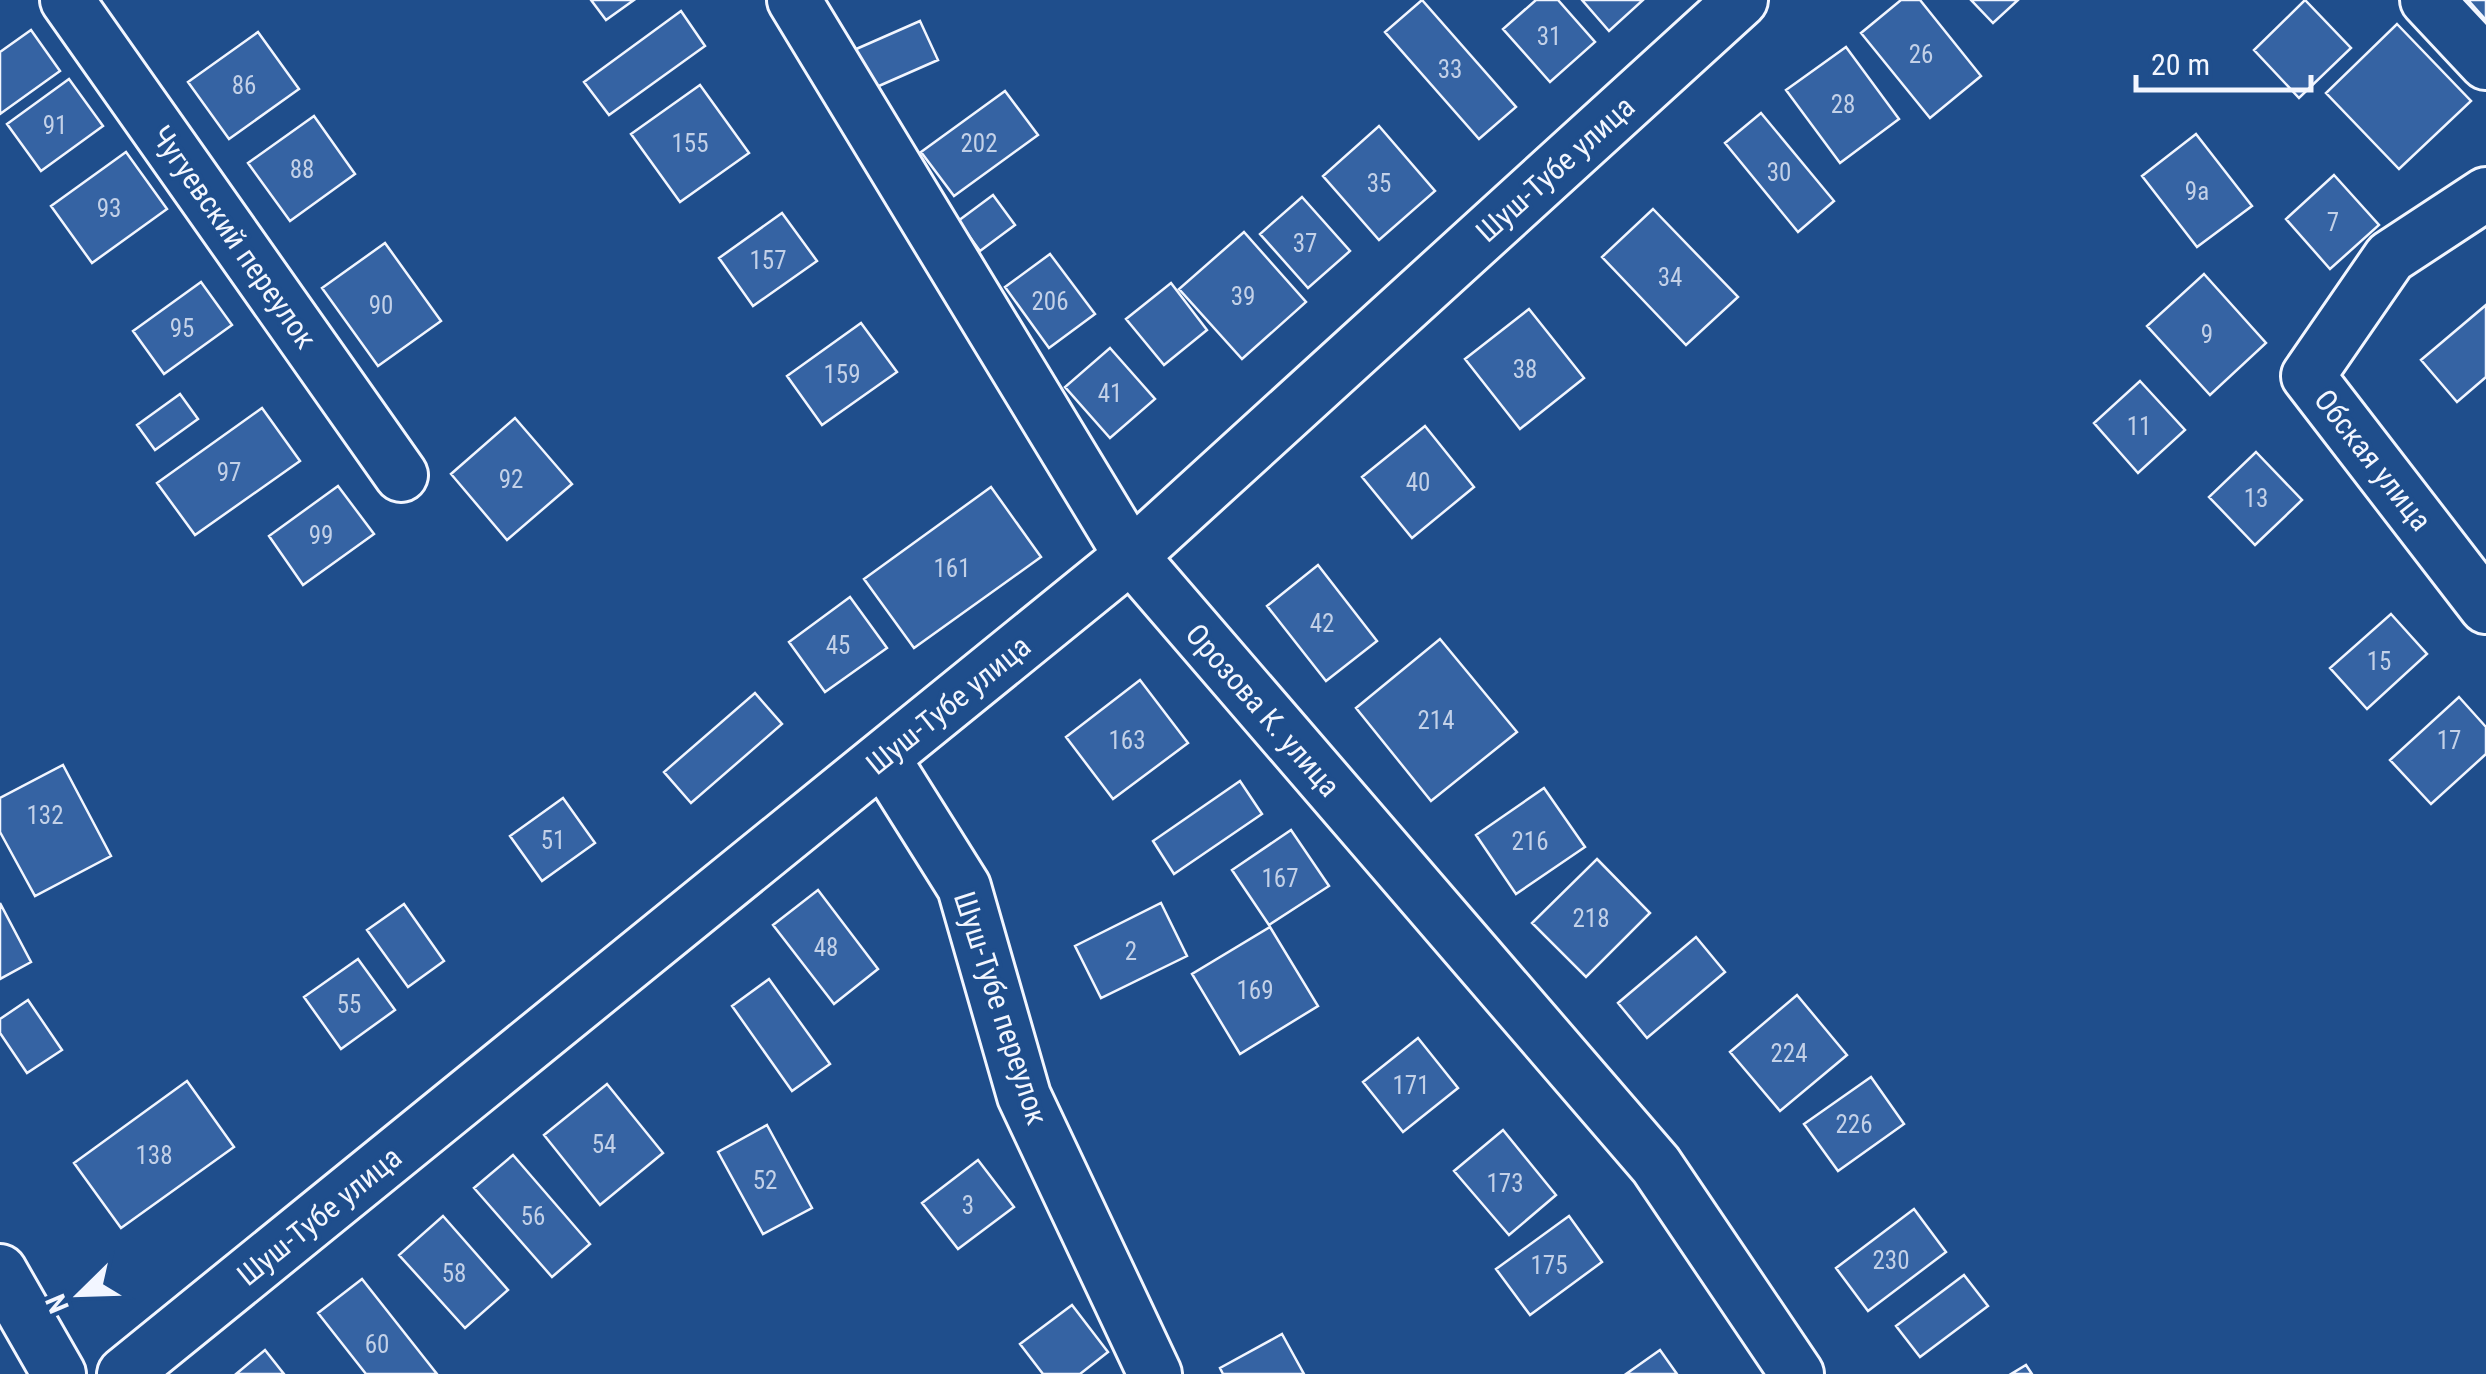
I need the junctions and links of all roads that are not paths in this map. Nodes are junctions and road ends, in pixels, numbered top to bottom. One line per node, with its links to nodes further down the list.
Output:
1 (67, 0): 7 (street, Чугуевский переулок)
2 (794, 0): 8 (street, Орозова К. улица)
3 (1741, 0): 8 (street, Шуш-Тубе улица)
4 (2427, 0): 5 (street)
5 (2486, 63)
6 (2486, 194): 9 (street, Обская улица)
7 (401, 474)
8 (1130, 556): 10 (street, Шуш-Тубе улица); 15 (street, Орозова К. улица)
9 (2486, 607)
10 (883, 758): 13 (street, Шуш-Тубе улица); 14 (street, Шуш-Тубе переулок)
11 (0, 1271): 12 (street)
12 (59, 1374)
13 (124, 1374)
14 (1155, 1374)
15 (1796, 1374)

